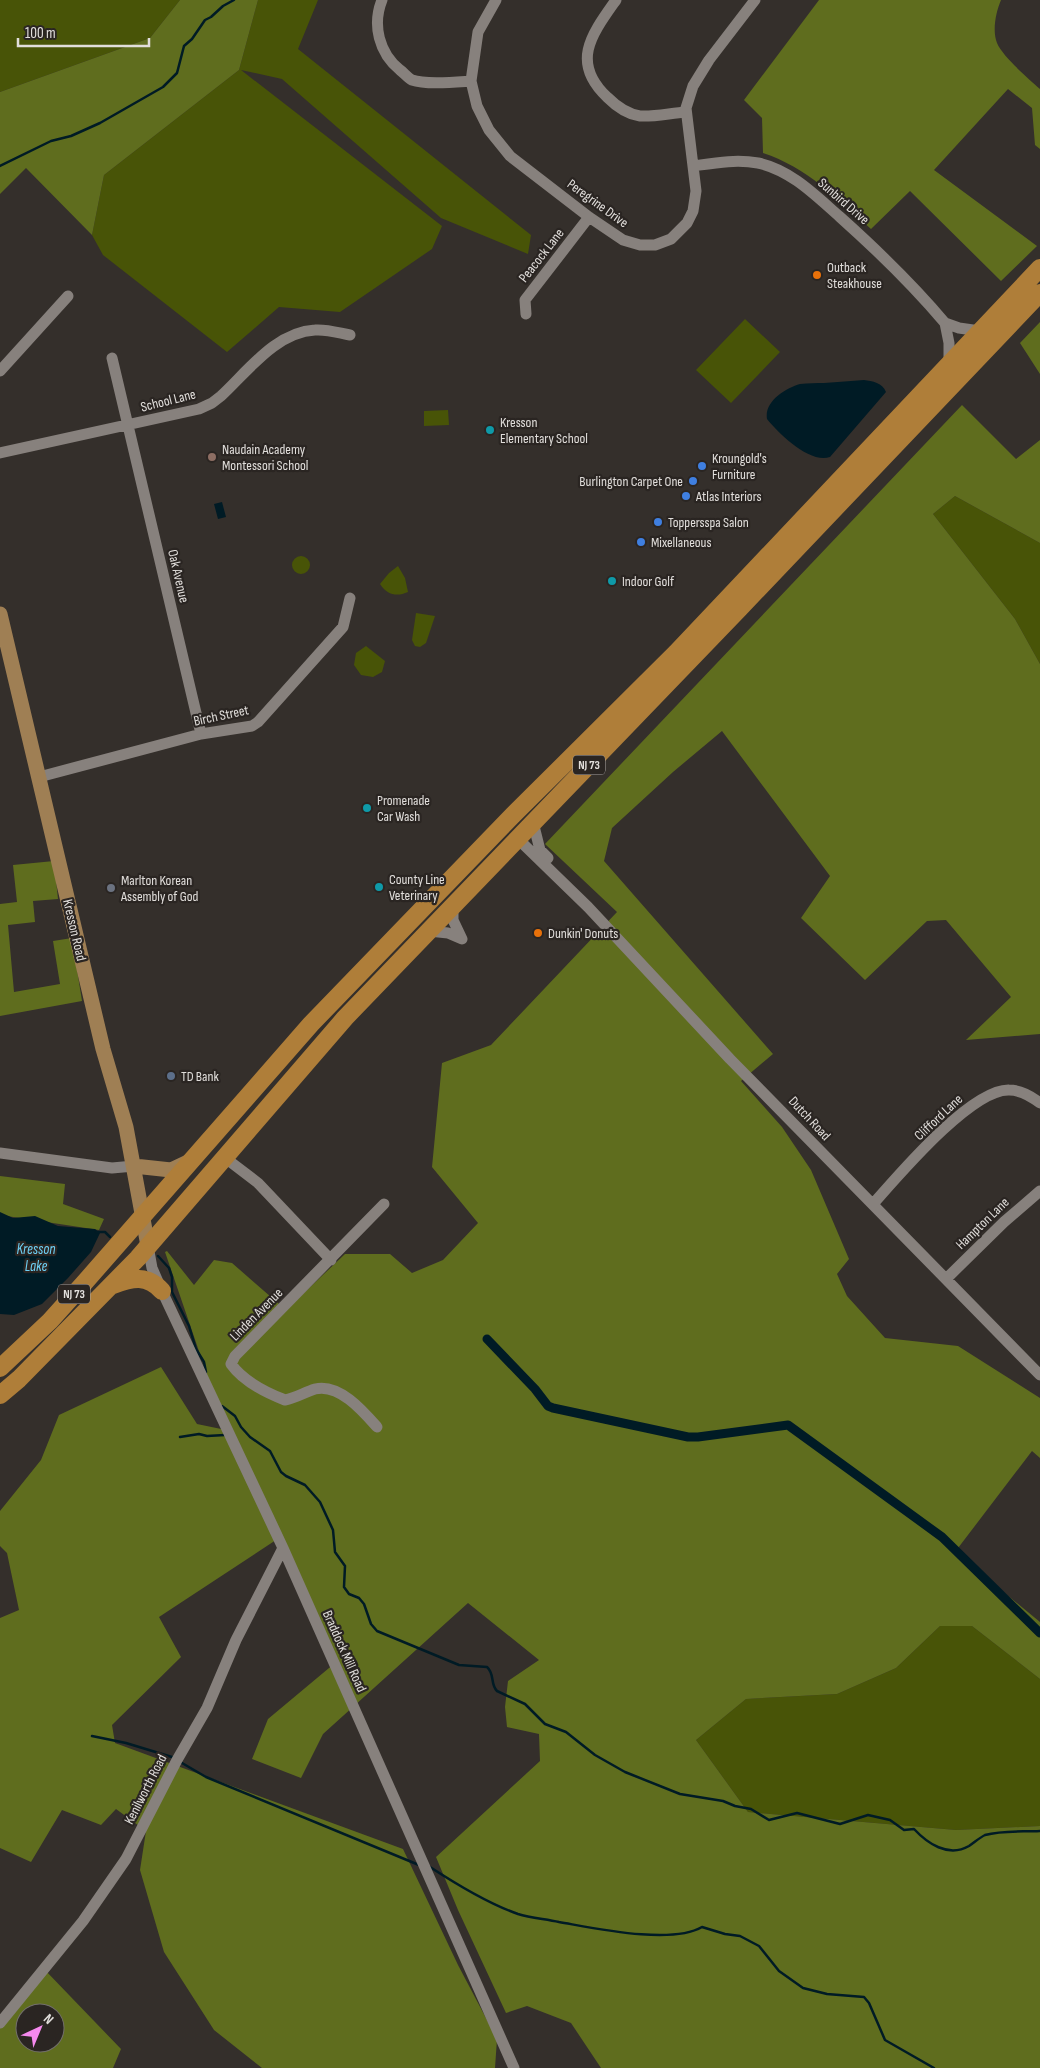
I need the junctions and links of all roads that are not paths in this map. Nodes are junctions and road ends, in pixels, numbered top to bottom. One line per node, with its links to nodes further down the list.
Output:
1 (382, 0): 5 (street)
2 (496, 0): 5 (street, Peregrine Drive)
3 (616, 0): 6 (street)
4 (755, 0): 6 (street, Peregrine Drive)
5 (471, 81): 8 (street, Peregrine Drive)
6 (686, 112): 7 (street, Peregrine Drive)
7 (693, 166): 8 (street, Peregrine Drive); 13 (street, Sunbird Drive)
8 (589, 217): 12 (street, Peacock Lane)
9 (1040, 268): 14 (highway, NJ 73)
10 (1040, 293): 26 (highway, NJ 73)
11 (68, 296): 18 (street)
12 (526, 314)
13 (945, 323): 14 (street); 17 (street)
14 (980, 331): 17 (highway, NJ 73)
15 (350, 335): 19 (street, School Lane)
16 (112, 358): 19 (street, Oak Avenue)
17 (949, 362): 25 (highway, NJ 73)
18 (0, 371)
19 (128, 425): 20 (street, School Lane); 23 (street, Oak Avenue)
20 (0, 453)
21 (350, 598): 23 (street, Birch Street)
22 (0, 614): 24 (main road, Kresson Road)
23 (201, 734): 24 (street, Birch Street)
24 (39, 777): 35 (main road, Kresson Road)
25 (538, 792): 27 (highway); 34 (highway, NJ 73)
26 (533, 822): 27 (highway, NJ 73); 28 (street, Dutch Road)
27 (517, 838): 28 (street, Dutch Road); 29 (highway, NJ 73)
28 (560, 879): 38 (street, Dutch Road)
29 (453, 906): 30 (highway, NJ 73); 30 (street)
30 (429, 931): 33 (highway, NJ 73)
31 (1040, 1103): 38 (street, Clifford Lane)
32 (0, 1153): 35 (street)
33 (224, 1157): 40 (highway, NJ 73); 41 (street)
34 (192, 1160): 35 (main road); 39 (highway, NJ 73)
35 (134, 1166): 39 (main road, Kresson Road)
36 (1040, 1191): 42 (street, Hampton Lane)
37 (384, 1204): 41 (street, Linden Avenue)
38 (873, 1204): 42 (street, Dutch Road)
39 (143, 1216): 40 (main road, Kresson Road); 45 (highway, NJ 73)
40 (148, 1246): 43 (highway, NJ 73); 44 (street, Braddock Mill Road)
41 (331, 1260): 48 (street, Linden Avenue)
42 (946, 1279): 46 (street, Dutch Road)
43 (107, 1287): 44 (highway); 47 (highway, NJ 73)
44 (162, 1291): 49 (street, Braddock Mill Road)
45 (0, 1368)
46 (1040, 1375)
47 (0, 1395)
48 (378, 1427)
49 (283, 1548): 50 (street, Kenilworth Road); 51 (street, Braddock Mill Road)
50 (0, 2023)
51 (514, 2068)

